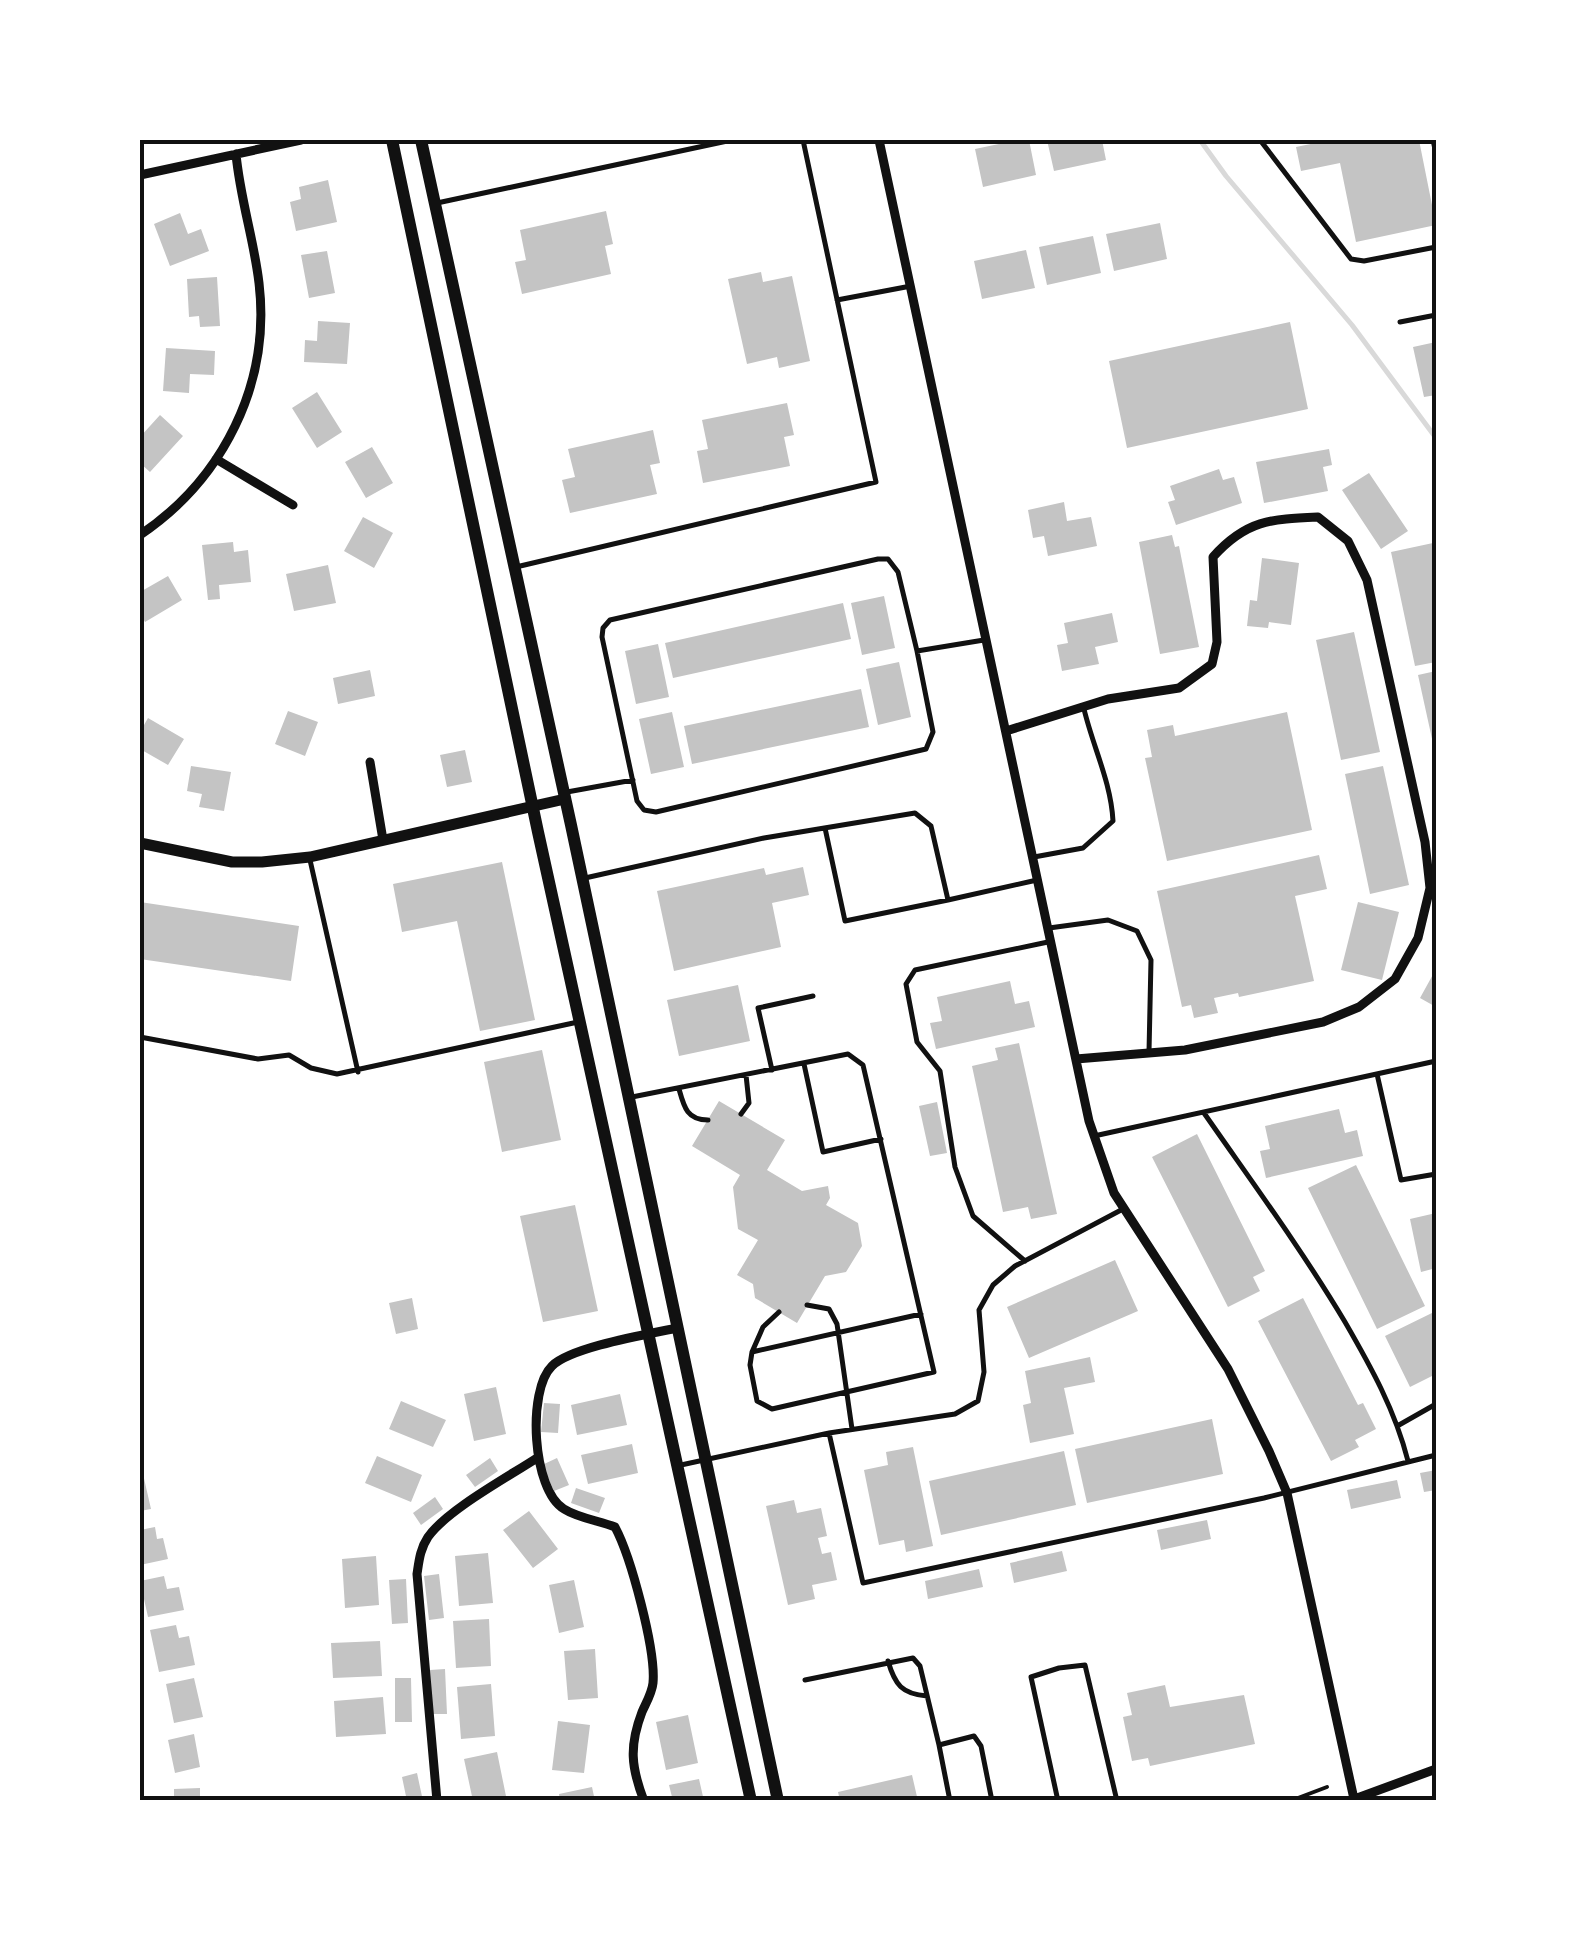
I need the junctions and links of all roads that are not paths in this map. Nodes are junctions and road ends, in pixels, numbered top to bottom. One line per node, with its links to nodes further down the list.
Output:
1 (301, 140): 9 (street)
2 (392, 140): 29 (main road)
3 (421, 140): 12 (main road)
4 (732, 140): 12 (lane)
5 (803, 140): 15 (lane)
6 (880, 140): 14 (street)
7 (1260, 140): 13 (lane)
8 (1433, 140): 10 (lane)
9 (236, 154): 11 (street); 18 (street)
10 (1436, 154)
11 (140, 175)
12 (435, 203): 21 (main road)
13 (1436, 246)
14 (911, 286): 15 (lane); 22 (street)
15 (837, 300): 21 (lane)
16 (1436, 315): 17 (lane)
17 (1400, 322)
18 (216, 459): 19 (street); 20 (street)
19 (293, 505)
20 (140, 535)
21 (513, 568): 28 (main road)
22 (987, 640): 23 (lane); 25 (street)
23 (916, 651): 27 (lane); 27 (lane)
24 (1083, 707): 25 (street); 34 (lane); 43 (street)
25 (1006, 731): 34 (street)
26 (370, 762): 31 (street)
27 (633, 780): 28 (lane)
28 (565, 796): 29 (street); 35 (main road)
29 (533, 806): 31 (street); 41 (main road)
30 (826, 828): 35 (lane); 37 (lane); 37 (lane)
31 (384, 840): 33 (street)
32 (140, 843): 33 (street)
33 (310, 857): 48 (lane)
34 (1034, 857): 36 (street)
35 (582, 879): 52 (main road)
36 (1039, 880): 37 (lane); 38 (street)
37 (948, 900)
38 (1049, 928): 39 (street); 43 (lane)
39 (1052, 941): 44 (street); 60 (lane)
40 (813, 996): 47 (lane)
41 (580, 1021): 48 (lane); 65 (main road)
42 (140, 1038): 48 (lane)
43 (1150, 1052): 44 (street)
44 (1076, 1060): 56 (street)
45 (1436, 1061): 49 (lane)
46 (804, 1064): 47 (lane); 57 (lane); 57 (lane)
47 (772, 1070): 50 (lane)
48 (358, 1072)
49 (1378, 1074): 53 (lane); 58 (lane)
50 (746, 1075): 51 (lane); 54 (lane)
51 (680, 1089): 52 (lane); 55 (lane)
52 (629, 1098): 64 (main road)
53 (1204, 1112): 56 (lane); 70 (lane)
54 (741, 1114)
55 (708, 1120)
56 (1094, 1136): 59 (street)
57 (880, 1139): 63 (lane)
58 (1436, 1174)
59 (1123, 1209): 60 (lane); 78 (street)
60 (1025, 1261): 71 (lane)
61 (807, 1305): 66 (lane)
62 (779, 1312): 67 (lane)
63 (921, 1314): 66 (lane); 68 (lane)
64 (677, 1328): 65 (street); 75 (main road)
65 (650, 1333): 74 (street); 77 (main road)
66 (838, 1333): 67 (lane); 68 (lane)
67 (752, 1352): 68 (lane)
68 (846, 1392): 71 (lane)
69 (1436, 1404): 70 (lane)
70 (1399, 1425): 76 (lane)
71 (852, 1429): 72 (lane)
72 (828, 1433): 75 (lane); 78 (lane)
73 (1436, 1455): 76 (lane)
74 (537, 1458): 85 (street); 86 (street)
75 (705, 1459): 77 (lane); 88 (main road)
76 (1408, 1461): 78 (lane)
77 (678, 1466): 87 (main road)
78 (1287, 1493): 84 (street)
79 (888, 1662): 80 (lane); 81 (lane); 81 (lane)
80 (805, 1680)
81 (928, 1696): 82 (lane)
82 (938, 1745): 89 (lane); 90 (lane)
83 (1436, 1768): 84 (street)
84 (1351, 1800)
85 (437, 1801)
86 (644, 1801)
87 (751, 1801)
88 (778, 1801)
89 (950, 1801)
90 (992, 1801)
91 (1058, 1801): 92 (lane)
92 (1117, 1801)

